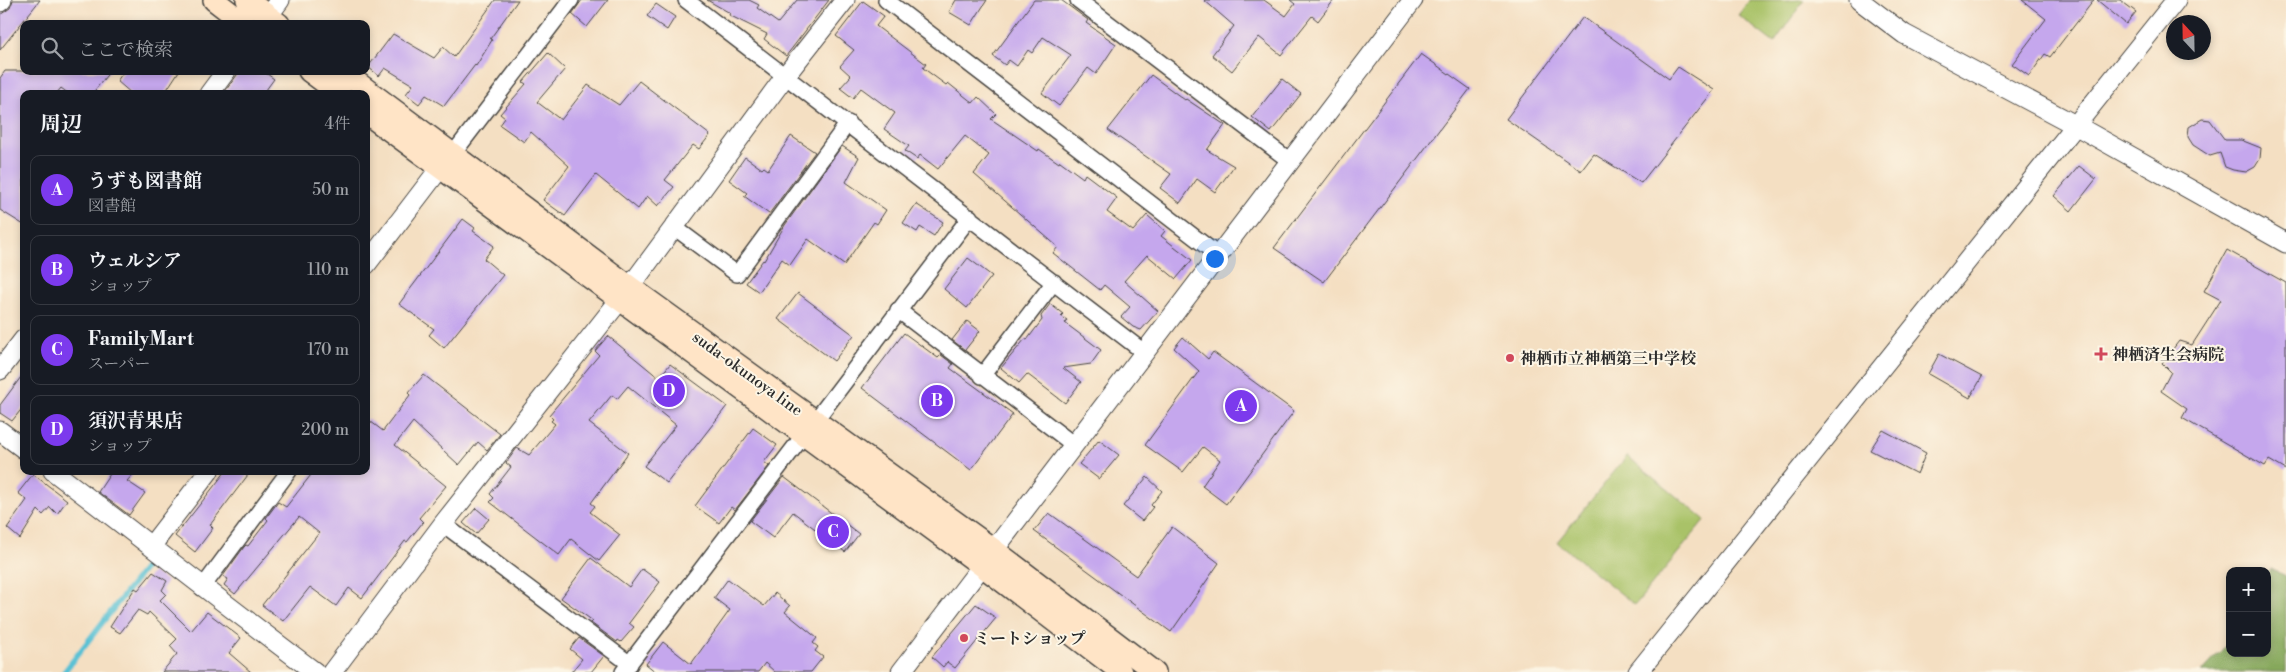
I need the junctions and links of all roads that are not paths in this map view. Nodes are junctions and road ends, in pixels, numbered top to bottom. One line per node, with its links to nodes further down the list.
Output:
1 (214, 0): 12 (main road)
2 (247, 0): 11 (main road)
3 (571, 0): 24 (street)
4 (686, 0): 16 (street)
5 (845, 0): 16 (street)
6 (886, 0): 29 (street)
7 (1078, 0): 25 (street)
8 (1413, 0): 25 (street)
9 (1859, 0): 23 (street)
10 (2176, 0): 23 (street)
11 (272, 16)
12 (240, 20)
13 (223, 75): 17 (street)
14 (315, 75): 18 (main road)
15 (347, 75): 19 (main road, suda-okunoya line)
16 (786, 75): 22 (street); 27 (street)
17 (212, 90)
18 (335, 90)
19 (364, 90)
20 (370, 95): 24 (main road, suda-okunoya line)
21 (370, 115): 24 (main road, suda-okunoya line)
22 (848, 123): 26 (street); 27 (street)
23 (2075, 125): 28 (street); 55 (street)
24 (447, 161): 30 (street); 32 (main road, suda-okunoya line)
25 (1290, 161): 29 (street)
26 (970, 217): 31 (street); 33 (street)
27 (674, 227): 32 (street)
28 (2286, 243)
29 (1219, 256): 35 (street)
30 (370, 260)
31 (1054, 282): 35 (street); 37 (street)
32 (624, 294): 38 (main road, suda-okunoya line); 45 (street)
33 (898, 310): 37 (street); 38 (street)
34 (20, 344): 36 (street)
35 (1145, 353): 40 (street)
36 (0, 370)
37 (982, 376): 40 (street)
38 (809, 428): 47 (main road, suda-okunoya line); 49 (street)
39 (0, 431): 41 (street)
40 (1074, 445): 47 (street)
41 (20, 446)
42 (59, 475): 46 (street)
43 (206, 475): 46 (street)
44 (286, 475): 48 (street)
45 (443, 524): 49 (street); 51 (street)
46 (152, 545): 48 (street)
47 (987, 557): 52 (street); 53 (main road, suda-okunoya line); 54 (main road, suda-okunoya line)
48 (202, 588): 50 (street)
49 (626, 668)
50 (315, 672)
51 (332, 672)
52 (901, 672)
53 (1121, 672)
54 (1155, 672)
55 (1638, 672)

